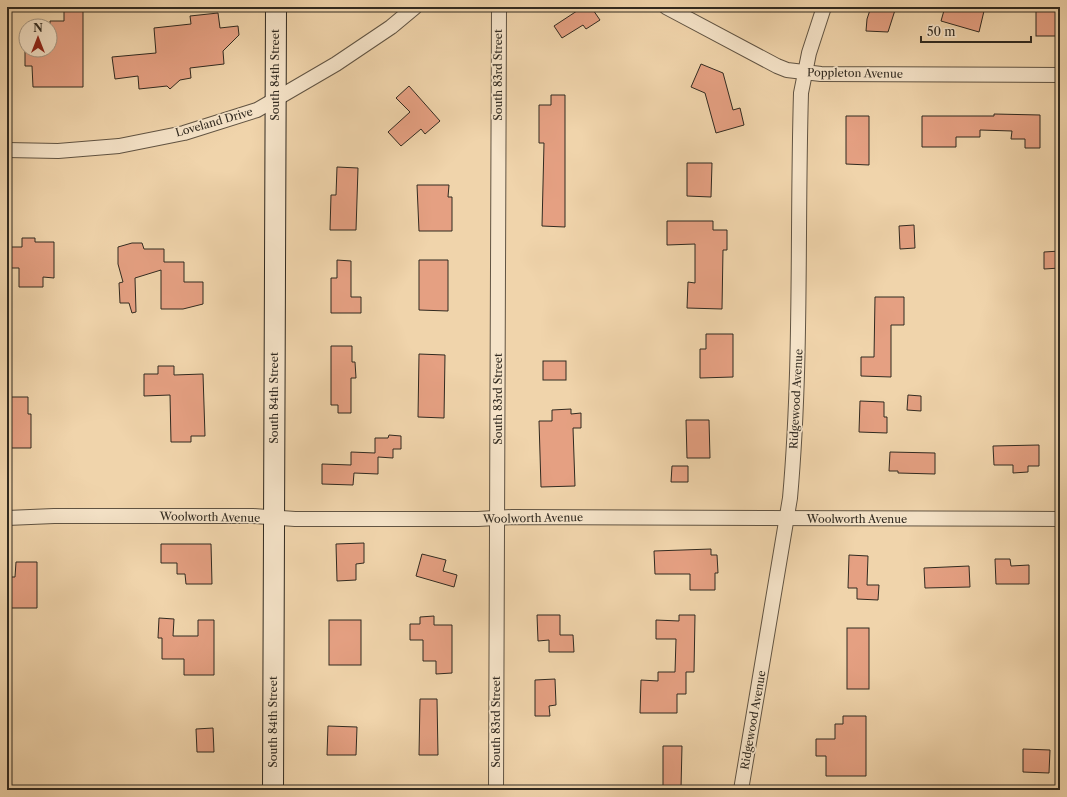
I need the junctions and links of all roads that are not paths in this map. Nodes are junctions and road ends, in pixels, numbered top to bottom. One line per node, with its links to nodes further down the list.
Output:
1 (276, 7): 8 (main road, South 84th Street)
2 (415, 7): 8 (street, Loveland Drive)
3 (499, 7): 12 (street, South 83rd Street)
4 (666, 7): 6 (street, Poppleton Avenue)
5 (824, 7): 6 (street, Ridgewood Avenue)
6 (805, 72): 7 (street, Poppleton Avenue); 13 (street, Ridgewood Avenue)
7 (1060, 75)
8 (276, 99): 9 (street, Loveland Drive); 11 (main road, South 84th Street)
9 (7, 150)
10 (7, 518): 11 (street, Woolworth Avenue)
11 (274, 518): 12 (street, Woolworth Avenue); 15 (main road, South 84th Street)
12 (498, 518): 13 (street, Woolworth Avenue); 16 (street, South 83rd Street)
13 (787, 518): 14 (street, Woolworth Avenue); 17 (street, Ridgewood Avenue)
14 (1060, 519)
15 (273, 790)
16 (496, 790)
17 (741, 790)

